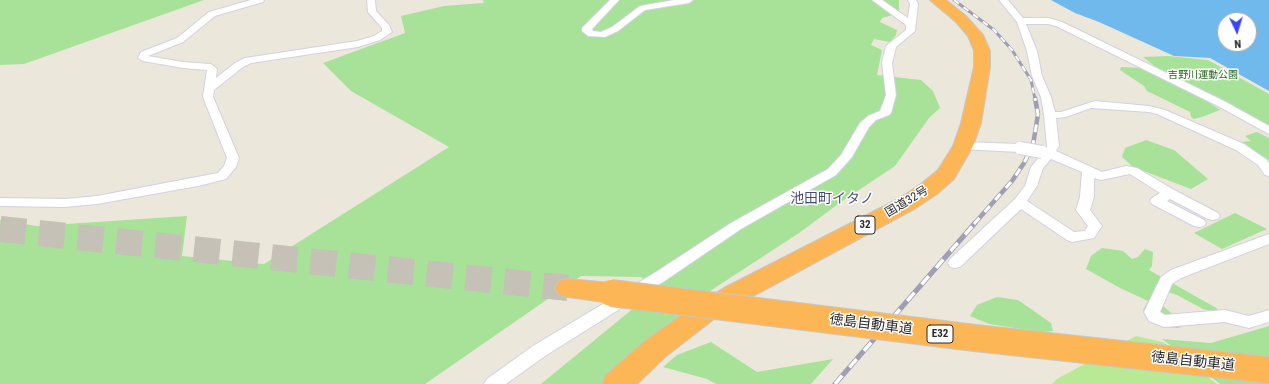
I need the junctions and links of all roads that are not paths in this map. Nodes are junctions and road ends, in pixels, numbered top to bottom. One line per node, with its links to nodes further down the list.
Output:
1 (260, 0): 11 (street)
2 (371, 0): 11 (street)
3 (615, 0): 4 (street)
4 (689, 0)
5 (876, 0): 10 (street)
6 (912, 0): 10 (street)
7 (937, 0): 14 (highway, 国道32号 / 32)
8 (1003, 0): 9 (street)
9 (1021, 20): 12 (street); 13 (street)
10 (911, 24): 28 (street)
11 (209, 90): 19 (street)
12 (1050, 116): 15 (street); 17 (street)
13 (1269, 131)
14 (964, 146): 15 (street, bridge); 29 (highway, 国道32号 / 32)
15 (1046, 152): 16 (street); 20 (street)
16 (1088, 170): 18 (street); 20 (street)
17 (1269, 172)
18 (1169, 193): 21 (street); 22 (street)
19 (0, 202)
20 (1020, 202): 24 (street)
21 (1213, 216)
22 (1199, 224)
23 (1269, 239): 26 (street)
24 (955, 263)
25 (568, 288): 27 (highway, 徳島自動車道 / E32, bridge)
26 (1269, 316)
27 (1269, 370)
28 (493, 384)
29 (617, 384)

